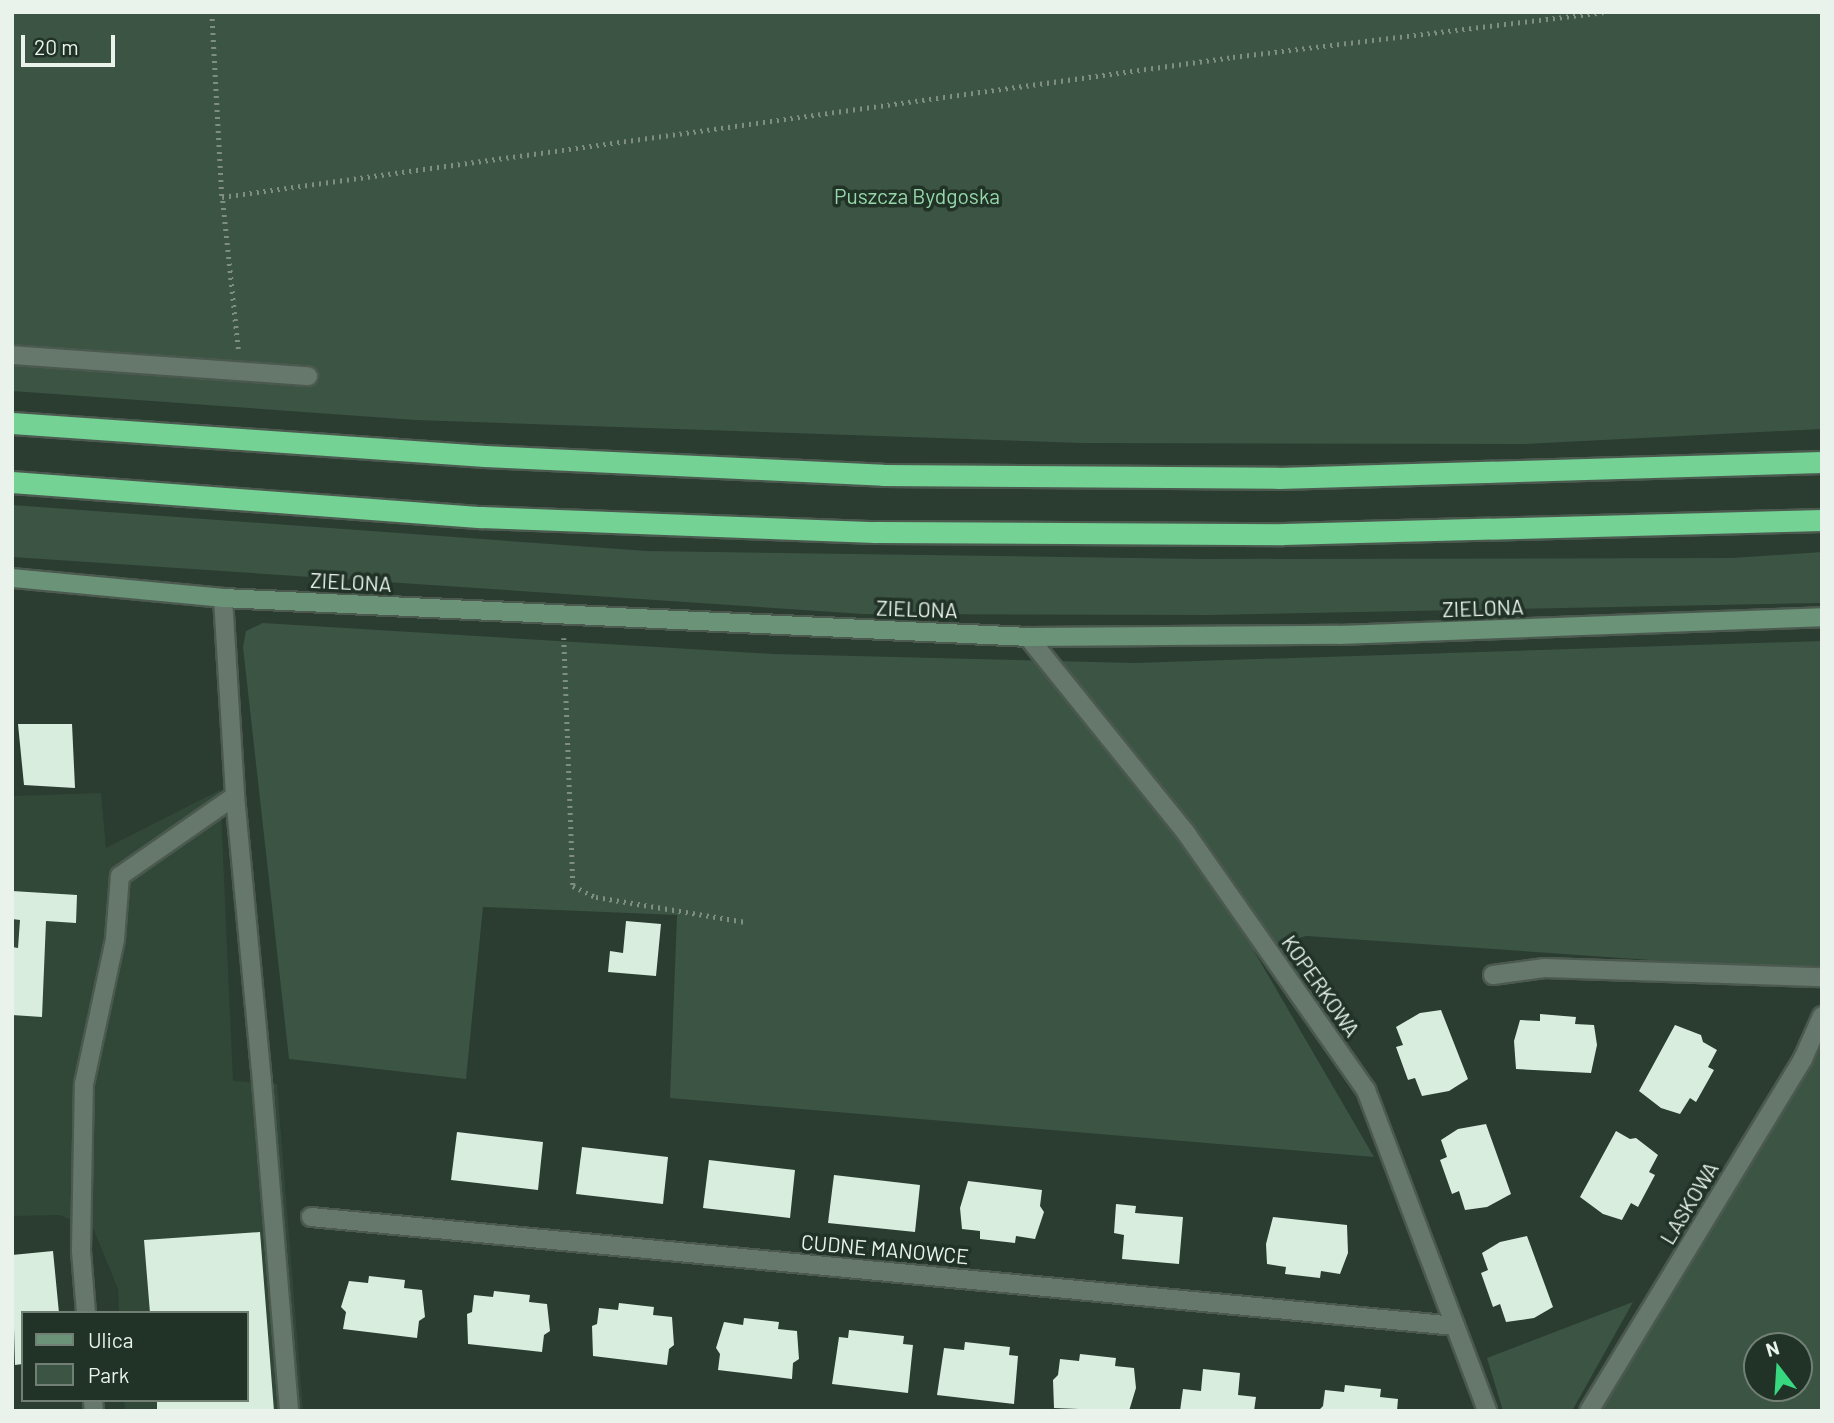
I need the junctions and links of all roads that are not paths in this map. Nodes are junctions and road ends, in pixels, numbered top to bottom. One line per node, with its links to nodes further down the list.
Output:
1 (12, 355): 2 (street)
2 (308, 376)
3 (12, 423): 4 (highway)
4 (1822, 462)
5 (12, 482): 6 (highway)
6 (1822, 520)
7 (12, 578): 8 (street, ZIELONA)
8 (223, 598): 10 (street, ZIELONA); 11 (street)
9 (1822, 617): 10 (street, ZIELONA)
10 (1028, 637): 17 (street, KOPERKOWA)
11 (235, 796): 16 (street); 18 (street)
12 (1493, 975): 13 (street)
13 (1822, 977)
14 (1822, 1016): 20 (street, LASKOWA)
15 (312, 1217): 17 (street, CUDNE MANOWCE)
16 (86, 1311)
17 (1455, 1326): 19 (street, KOPERKOWA)
18 (289, 1411)
19 (1487, 1411)
20 (1589, 1411)

